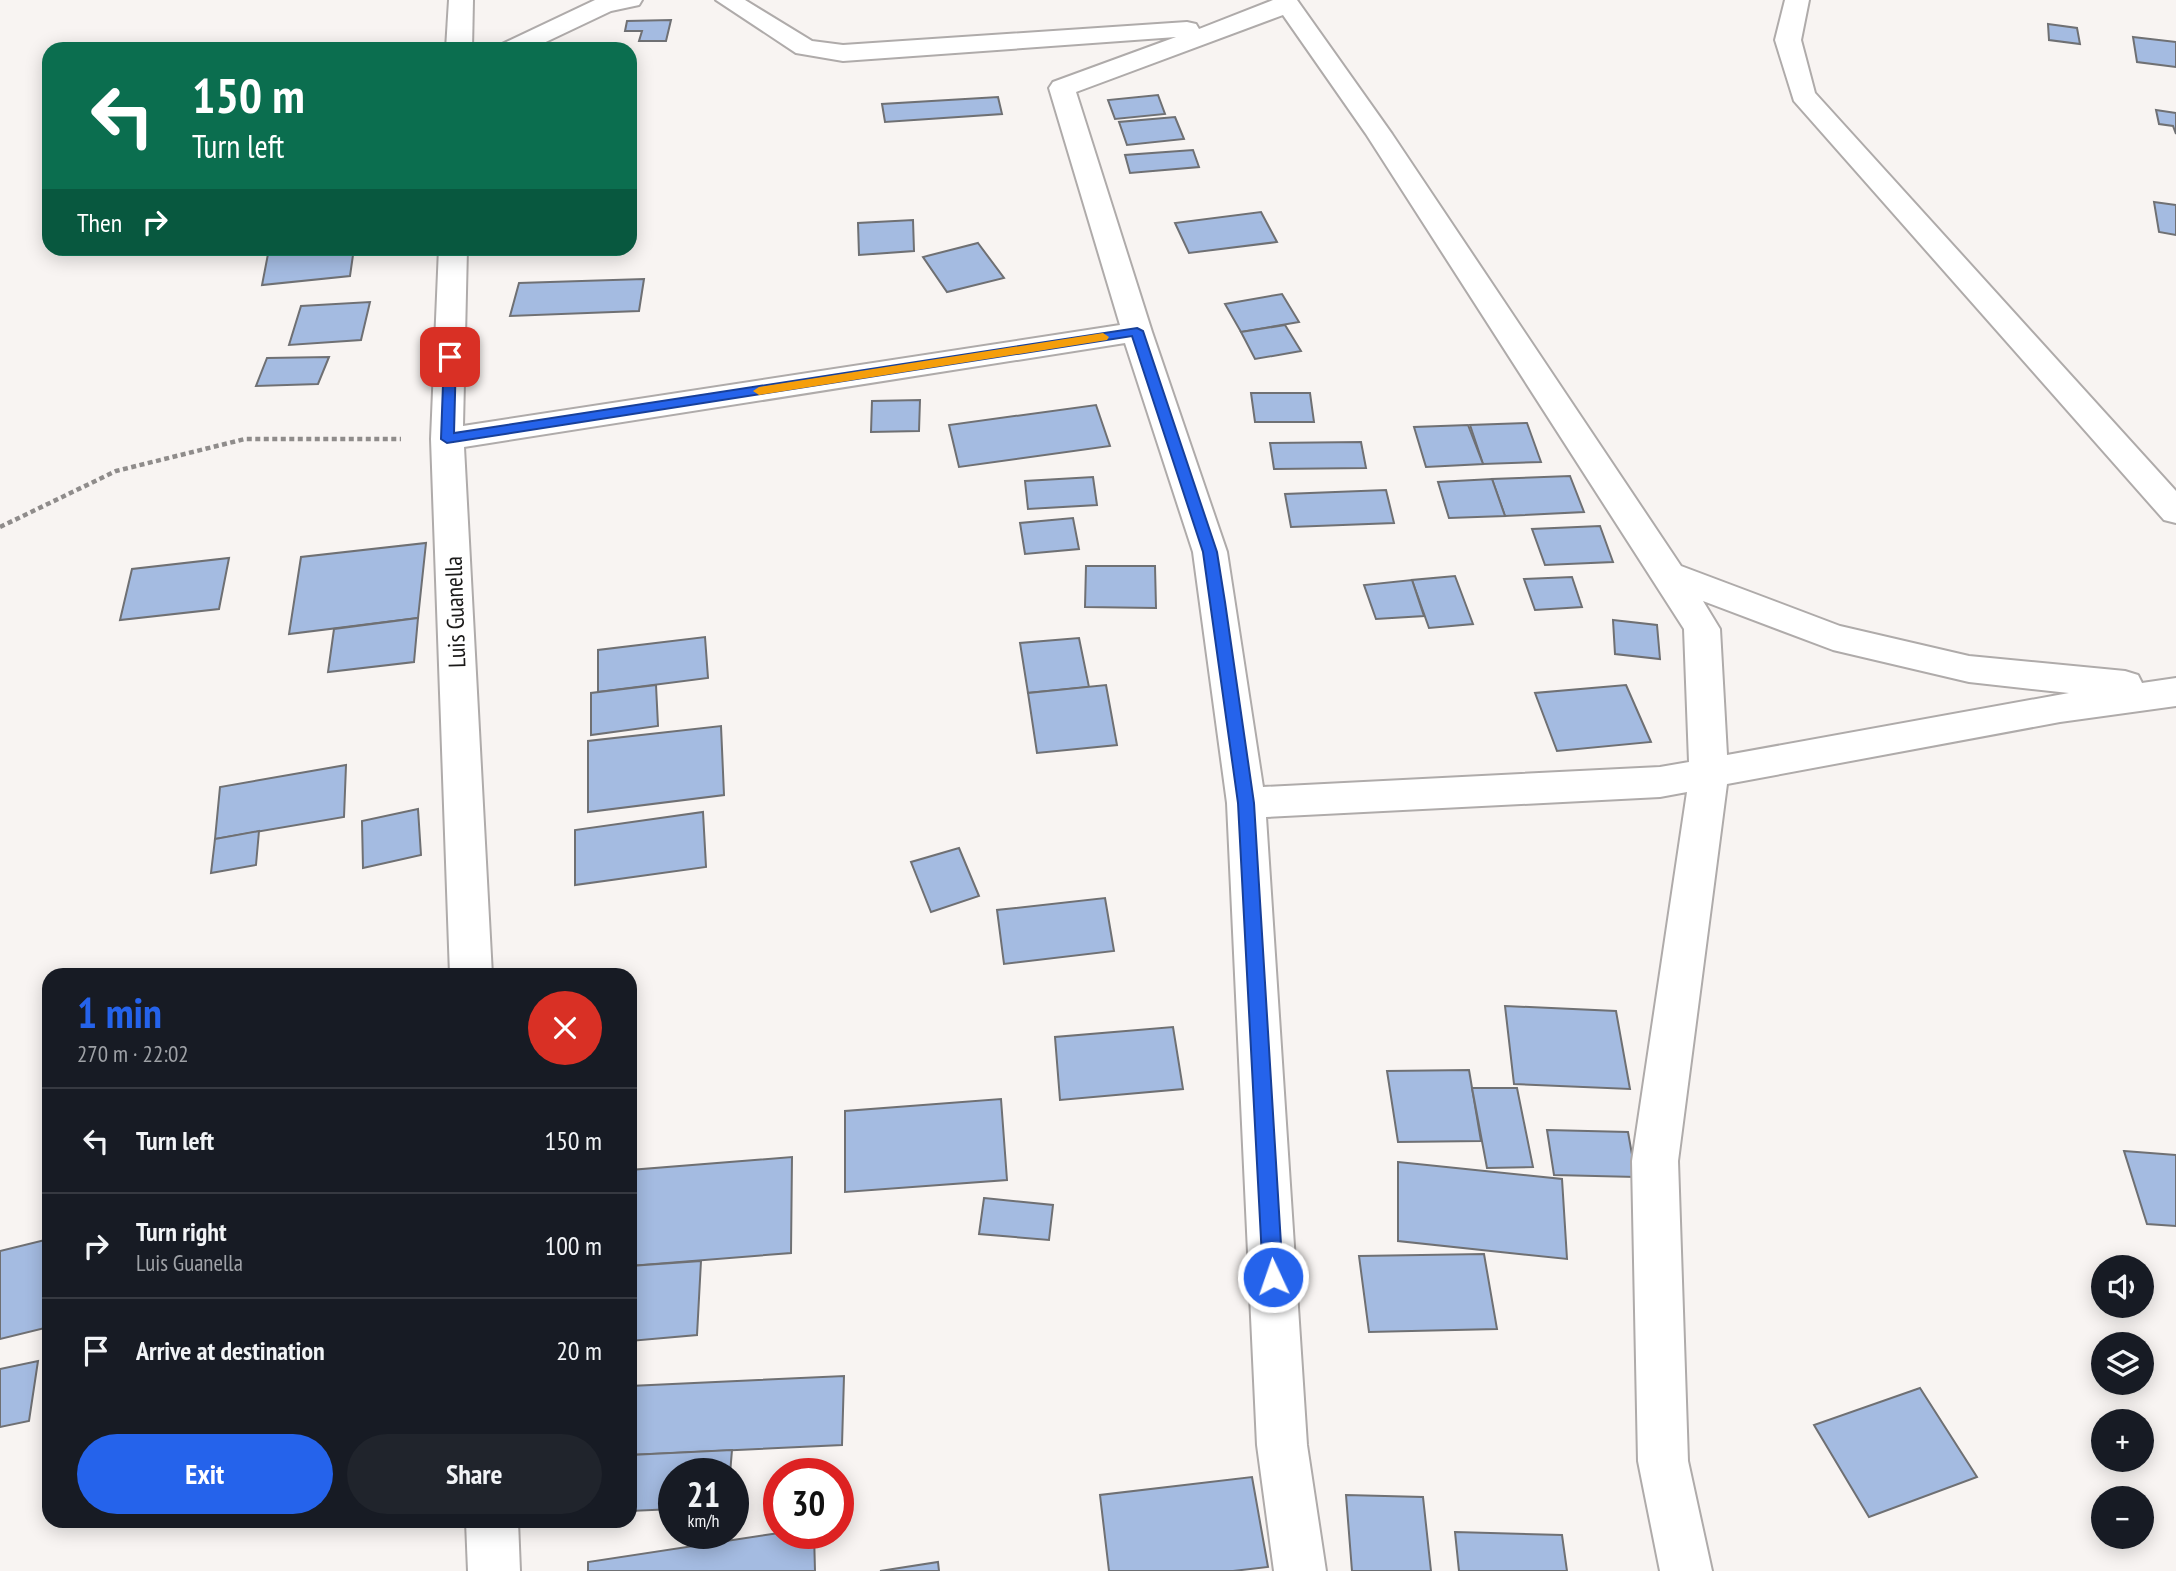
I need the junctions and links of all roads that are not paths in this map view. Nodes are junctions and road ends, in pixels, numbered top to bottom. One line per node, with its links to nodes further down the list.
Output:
1 (461, 0): 7 (street)
2 (630, 0): 8 (street)
3 (728, 0): 6 (street)
4 (1797, 0): 12 (street)
5 (1286, 2): 6 (street); 13 (street)
6 (1231, 26): 10 (street)
7 (459, 42)
8 (527, 42)
9 (453, 256): 11 (street, Luis Guanella)
10 (1137, 331): 11 (street); 16 (street)
11 (447, 439): 17 (street, Luis Guanella)
12 (2176, 512)
13 (1670, 575): 14 (street); 15 (street)
14 (2176, 691): 15 (street)
15 (1709, 772): 16 (street); 21 (street)
16 (1246, 803): 20 (street)
17 (471, 968)
18 (492, 1528): 19 (street)
19 (494, 1571)
20 (1300, 1571)
21 (1686, 1571)

